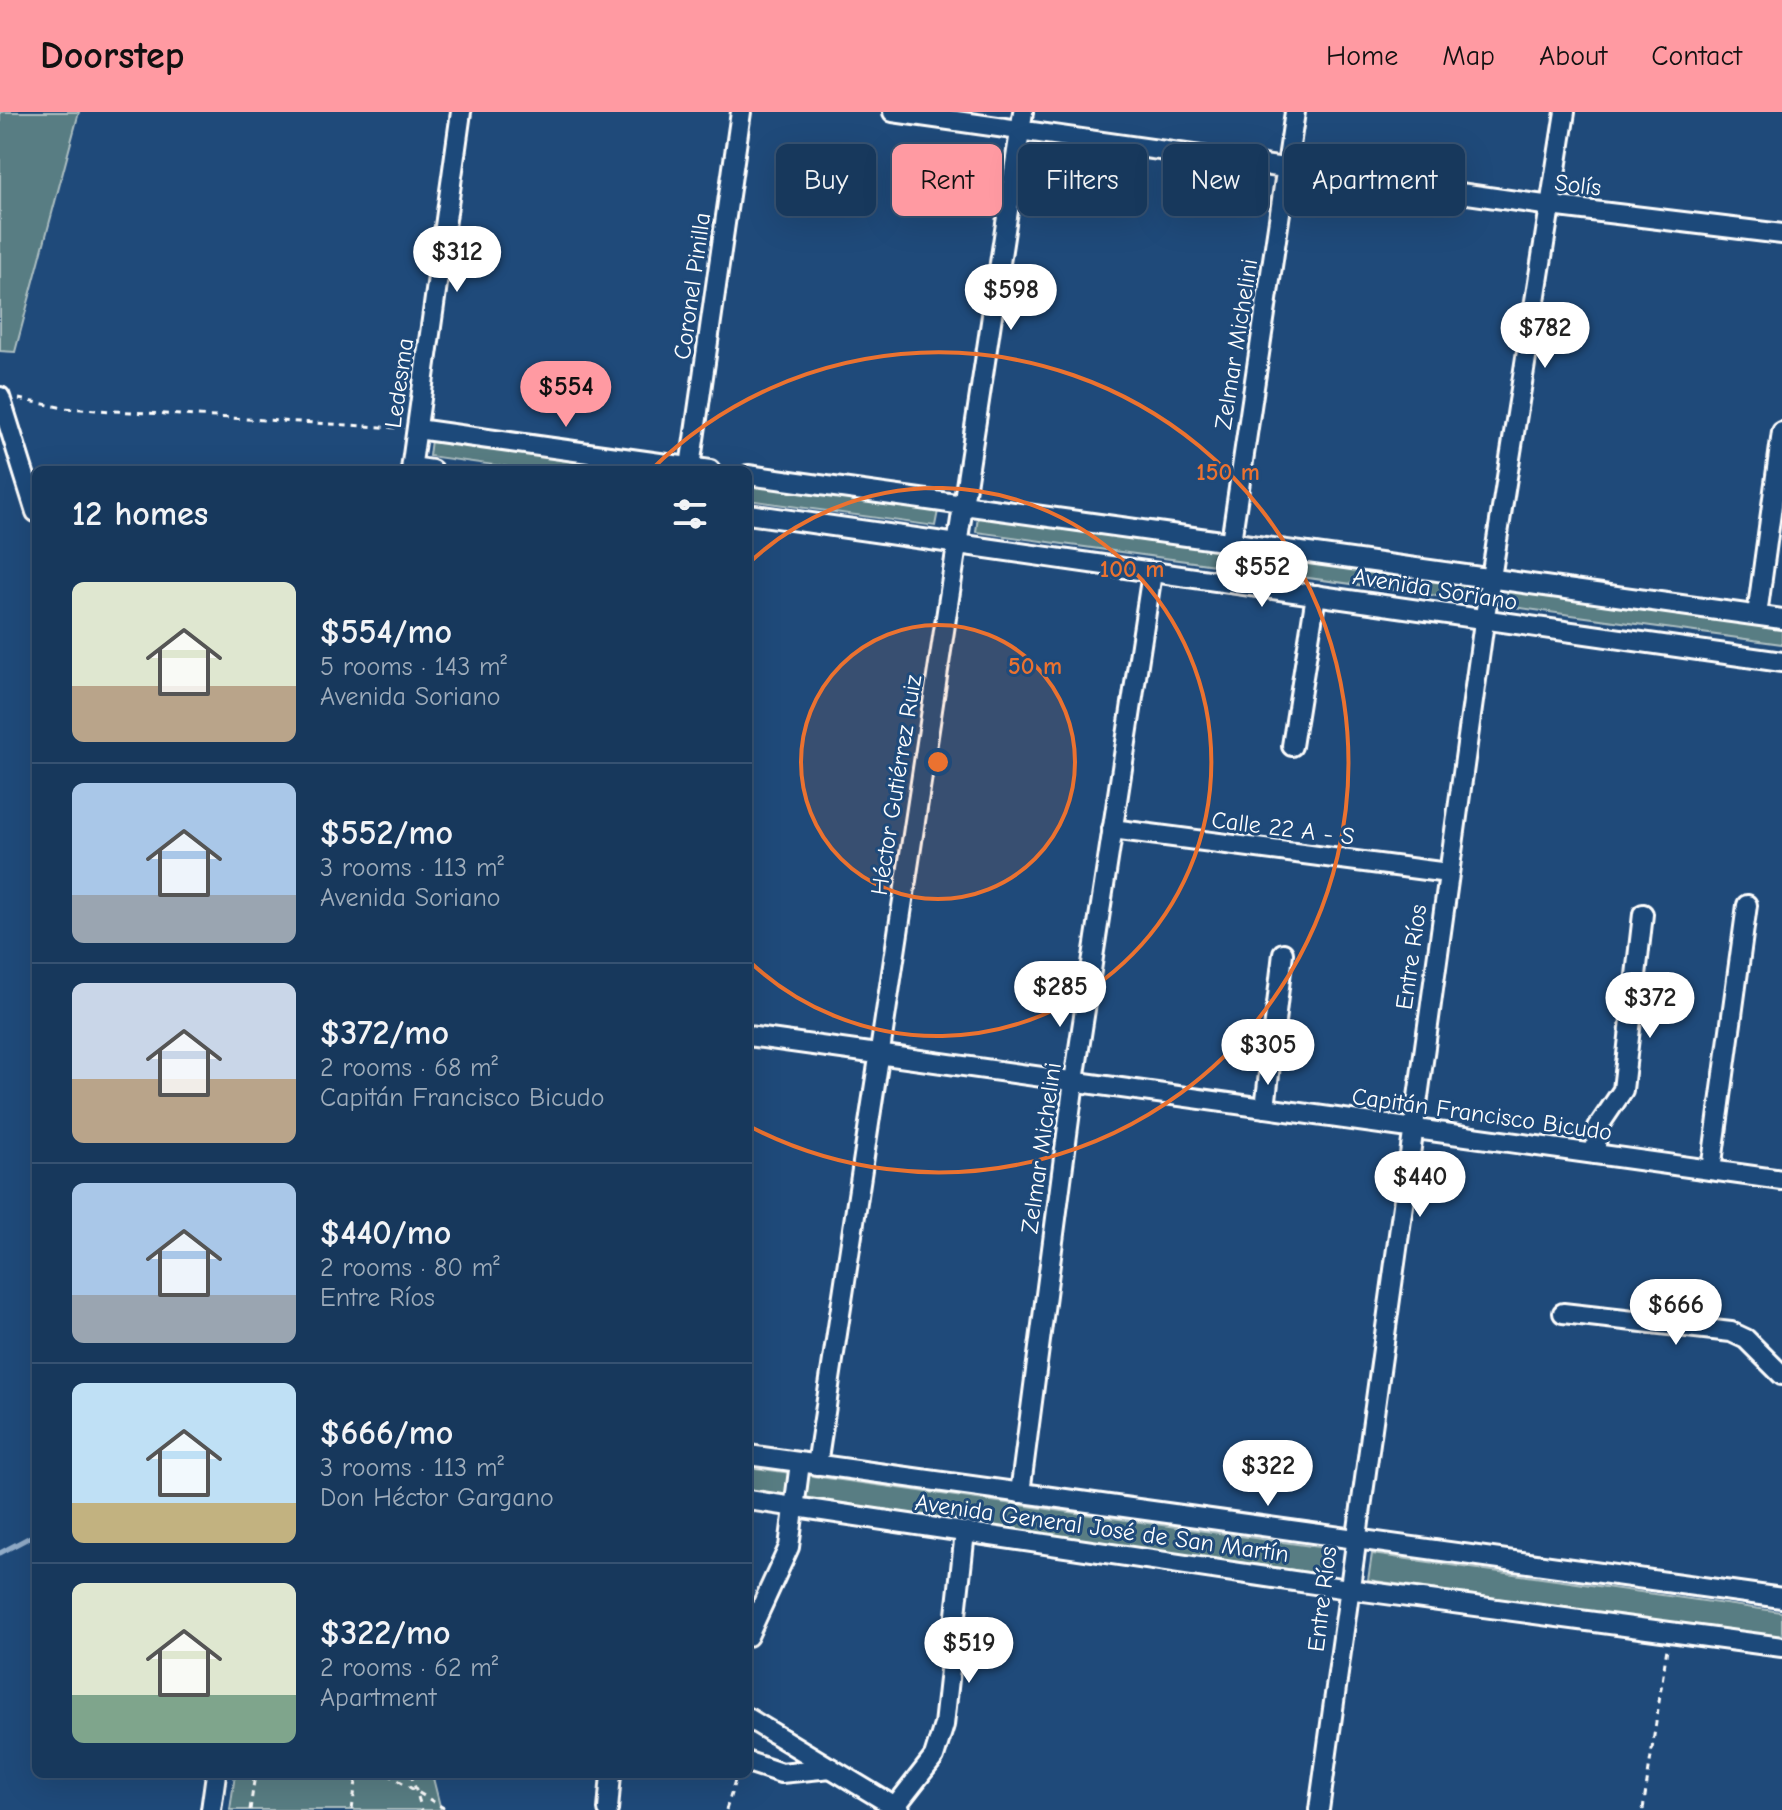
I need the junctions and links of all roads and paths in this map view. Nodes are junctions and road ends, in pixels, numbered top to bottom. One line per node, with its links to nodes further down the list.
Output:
1 (461, 112): 14 (street, Ledesma)
2 (741, 112): 18 (street, Coronel Pinilla)
3 (893, 112): 6 (street, Solís)
4 (1295, 112): 7 (street, Zelmar Michelini)
5 (1565, 112): 11 (street, Entre Ríos)
6 (1022, 121): 8 (street, Solís); 21 (street, Héctor Gutiérrez Ruiz)
7 (1291, 144)
8 (1284, 168)
9 (1284, 189): 23 (street, Zelmar Michelini)
10 (1465, 194): 11 (street, Solís)
11 (1551, 206): 12 (street, Solís); 26 (street, Entre Ríos)
12 (1782, 234)
13 (6, 397): 14 (path); 20 (street)
14 (417, 429): 16 (street, Ledesma); 17 (street)
15 (1782, 432): 29 (street)
16 (412, 466)
17 (683, 466)
18 (690, 466)
19 (752, 476): 21 (street, Avenida Soriano)
20 (32, 497)
21 (964, 505): 23 (street, Avenida Soriano); 24 (street, Héctor Gutiérrez Ruiz)
22 (752, 515): 24 (street, Avenida Soriano)
23 (1231, 542): 26 (street, Avenida Soriano); 27 (street, Zelmar Michelini)
24 (957, 545): 25 (street, Avenida Soriano); 40 (street, Héctor Gutiérrez Ruiz)
25 (1152, 573): 27 (street, Avenida Soriano); 34 (street, Zelmar Michelini)
26 (1490, 578): 29 (street, Avenida Soriano); 31 (street, Entre Ríos)
27 (1225, 582): 28 (street, Avenida Soriano)
28 (1316, 595): 31 (street, Avenida Soriano); 33 (street)
29 (1757, 615): 30 (street, Avenida Soriano)
30 (1782, 619)
31 (1484, 622): 32 (street, Avenida Soriano); 35 (street, Entre Ríos)
32 (1782, 662)
33 (1292, 746)
34 (1112, 829): 35 (street, Calle 22 A - S); 41 (street, Zelmar Michelini)
35 (1448, 873): 43 (street, Entre Ríos)
36 (1747, 905): 45 (street)
37 (1643, 914): 44 (street)
38 (1283, 953): 42 (street)
39 (752, 1037): 40 (street, Capitán Francisco Bicudo)
40 (879, 1056): 41 (street, Capitán Francisco Bicudo); 50 (street, Héctor Gutiérrez Ruiz)
41 (1074, 1081): 42 (street, Capitán Francisco Bicudo); 51 (street, Zelmar Michelini)
42 (1265, 1108): 43 (street, Capitán Francisco Bicudo)
43 (1411, 1128): 44 (street, Capitán Francisco Bicudo); 55 (street, Entre Ríos)
44 (1595, 1154): 45 (street, Capitán Francisco Bicudo)
45 (1711, 1170): 46 (street, Capitán Francisco Bicudo)
46 (1782, 1180)
47 (1563, 1313): 48 (street)
48 (1782, 1375)
49 (752, 1456): 50 (street, Avenida General José de San Martín)
50 (809, 1464): 51 (street, Avenida General José de San Martín); 53 (street, Héctor Gutiérrez Ruiz)
51 (1020, 1493): 55 (street, Avenida General José de San Martín)
52 (752, 1501): 53 (street, Avenida General José de San Martín)
53 (796, 1507): 54 (street, Avenida General José de San Martín); 58 (street, Héctor Gutiérrez Ruiz)
54 (965, 1532): 56 (street, Avenida General José de San Martín); 72 (street)
55 (1354, 1541): 56 (street, Entre Ríos); 57 (street, Avenida General José de San Martín)
56 (1348, 1589): 59 (street, Avenida General José de San Martín); 80 (street, Entre Ríos)
57 (1782, 1598)
58 (752, 1627)
59 (1670, 1632): 60 (street, Avenida General José de San Martín); 81 (path)
60 (1782, 1647)
61 (752, 1720): 63 (street)
62 (752, 1763): 63 (street)
63 (831, 1768): 72 (street)
64 (215, 1778): 73 (street)
65 (254, 1778): 74 (path)
66 (356, 1778): 75 (path)
67 (395, 1778): 71 (path)
68 (412, 1778): 71 (path)
69 (611, 1778): 78 (street)
70 (737, 1778): 79 (path)
71 (416, 1791): 76 (path); 77 (path)
72 (897, 1808)
73 (211, 1810)
74 (250, 1810)
75 (352, 1810)
76 (422, 1810)
77 (447, 1810)
78 (608, 1810)
79 (726, 1810)
80 (1319, 1810)
81 (1643, 1810)

